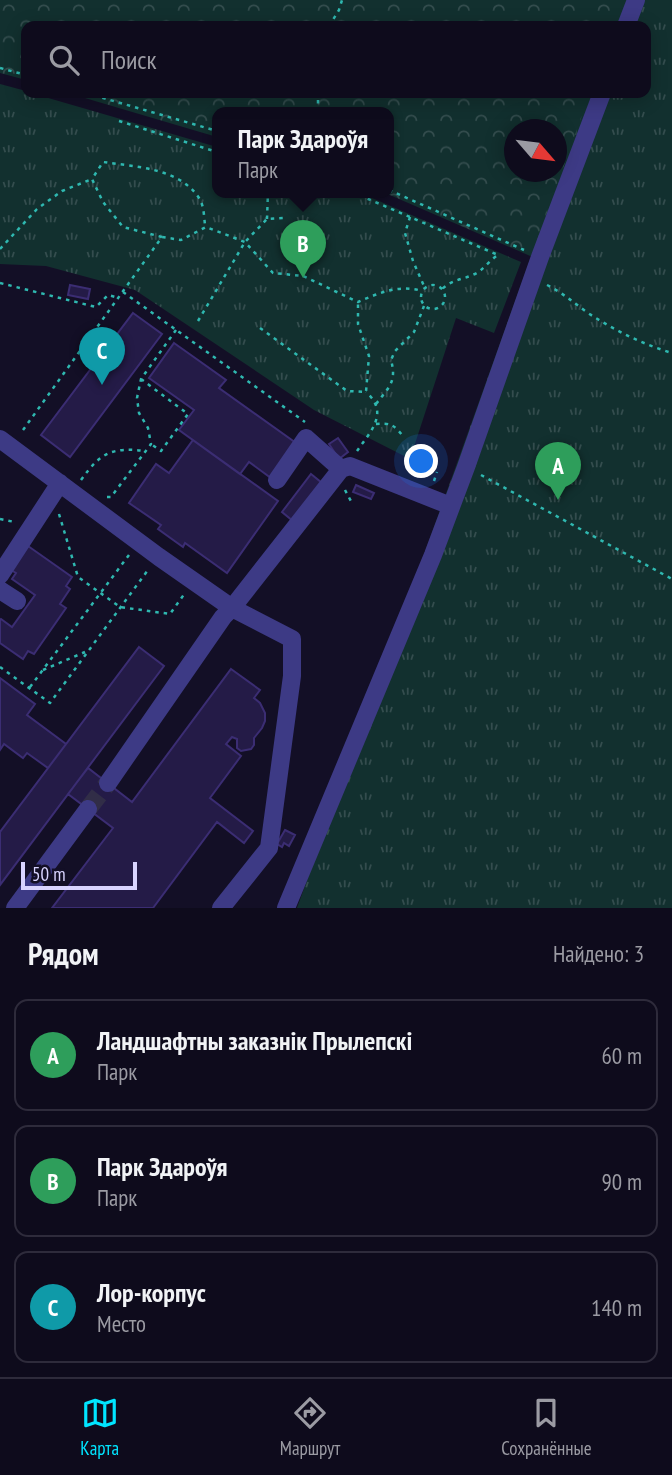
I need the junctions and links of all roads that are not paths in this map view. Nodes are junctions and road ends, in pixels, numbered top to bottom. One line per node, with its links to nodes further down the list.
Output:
1 (636, 0): 2 (street)
2 (628, 21)
3 (599, 98): 8 (street)
4 (0, 439): 7 (street)
5 (341, 469): 6 (street); 8 (street); 12 (street)
6 (277, 480)
7 (62, 490): 9 (street); 12 (street)
8 (451, 506): 17 (street)
9 (0, 575)
10 (0, 590): 11 (street)
11 (17, 601)
12 (232, 608): 13 (street); 16 (street)
13 (108, 783)
14 (88, 809): 15 (street)
15 (15, 908)
16 (221, 908)
17 (286, 908)

